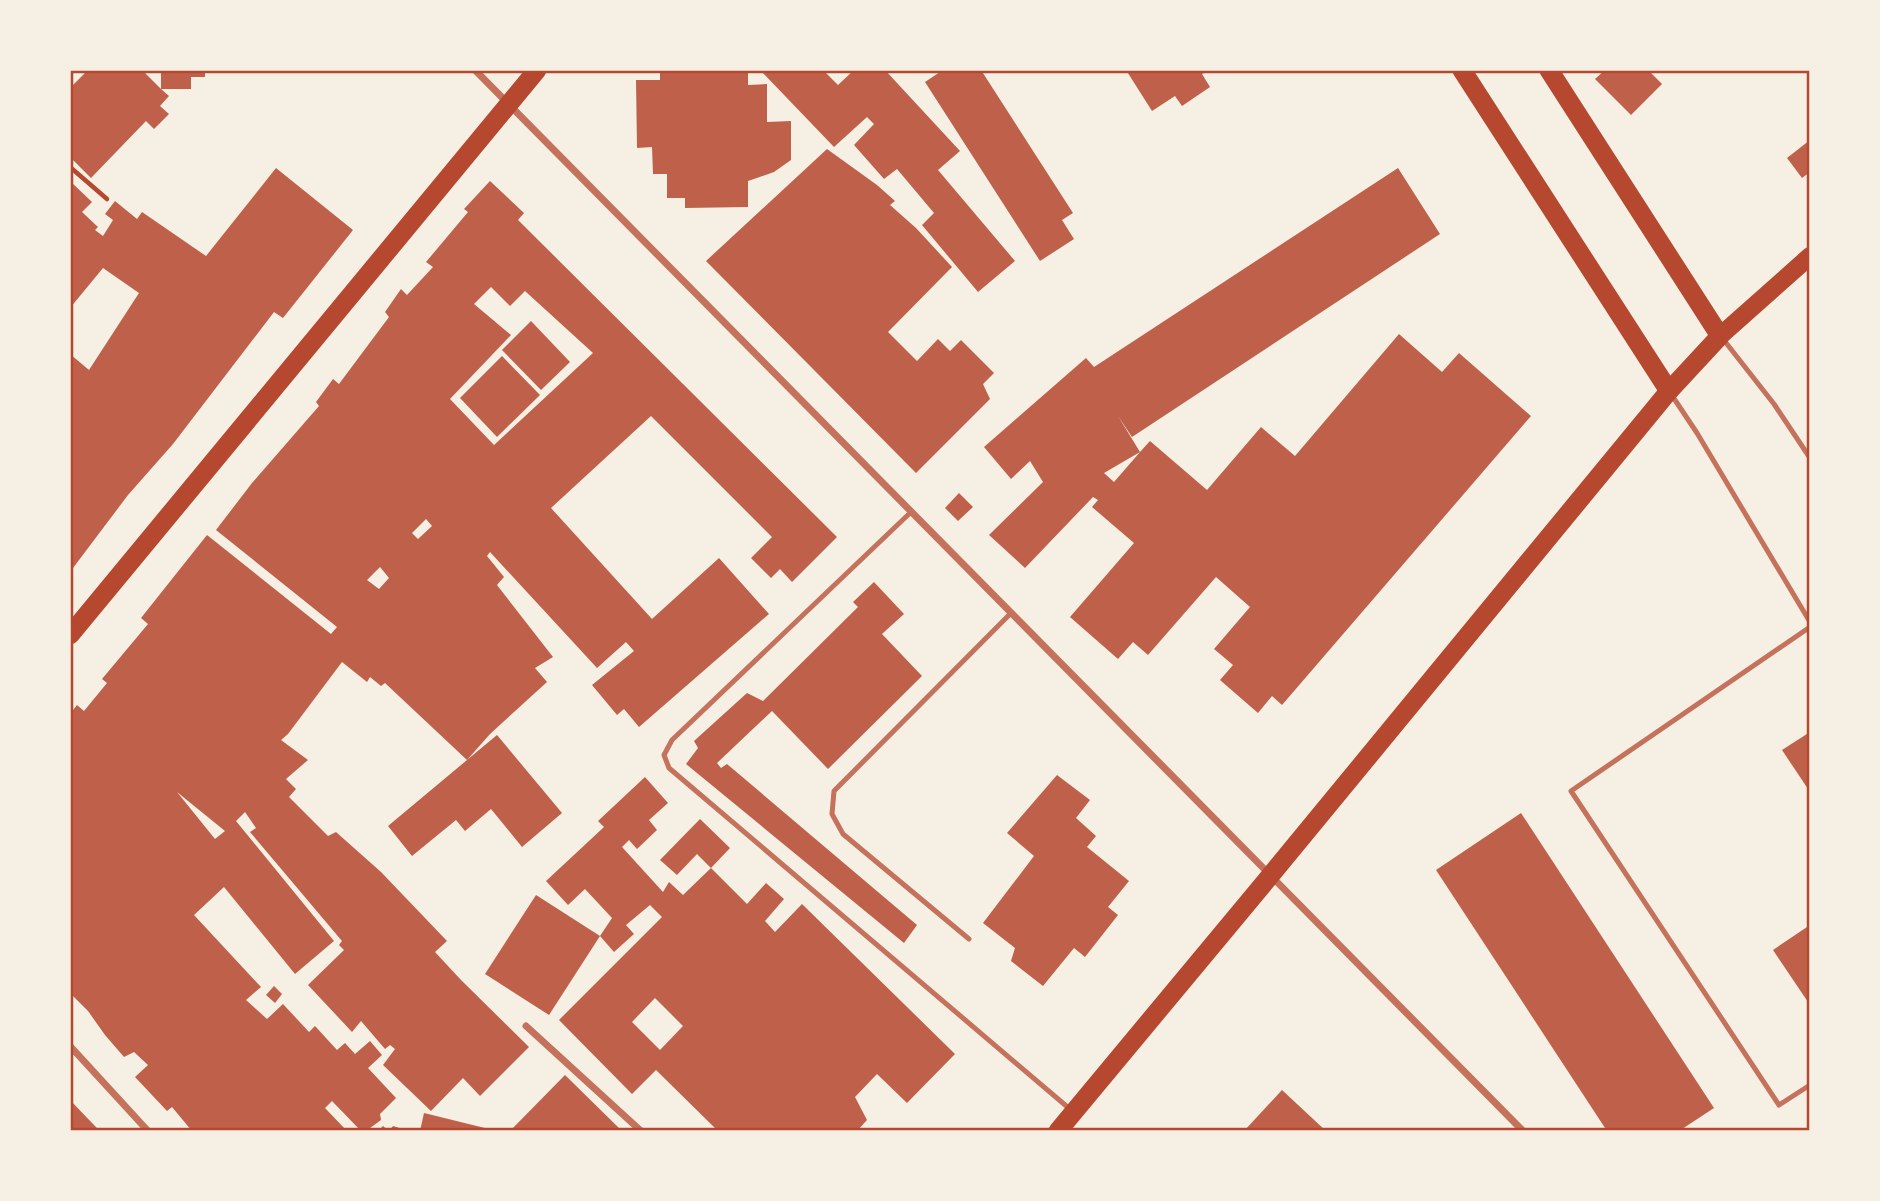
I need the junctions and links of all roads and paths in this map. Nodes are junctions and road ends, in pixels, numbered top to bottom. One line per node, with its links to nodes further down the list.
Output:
1 (475, 70): 5 (street)
2 (537, 70): 5 (highway)
3 (1462, 70): 10 (highway)
4 (1549, 70): 9 (highway)
5 (509, 105): 12 (street); 15 (highway)
6 (70, 167): 7 (path)
7 (107, 199)
8 (1810, 256): 9 (main road)
9 (1720, 336): 10 (highway); 11 (lane)
10 (1669, 391): 14 (lane); 16 (highway)
11 (1810, 458)
12 (911, 512): 13 (street); 21 (lane)
13 (1011, 613): 16 (street); 17 (lane)
14 (1810, 625): 20 (lane)
15 (70, 635)
16 (1270, 876): 21 (highway); 25 (street)
17 (969, 939)
18 (526, 1026): 23 (street)
19 (70, 1046): 22 (street)
20 (1810, 1085)
21 (1074, 1112): 24 (highway)
22 (148, 1131)
23 (641, 1131)
24 (1058, 1131)
25 (1522, 1131)

